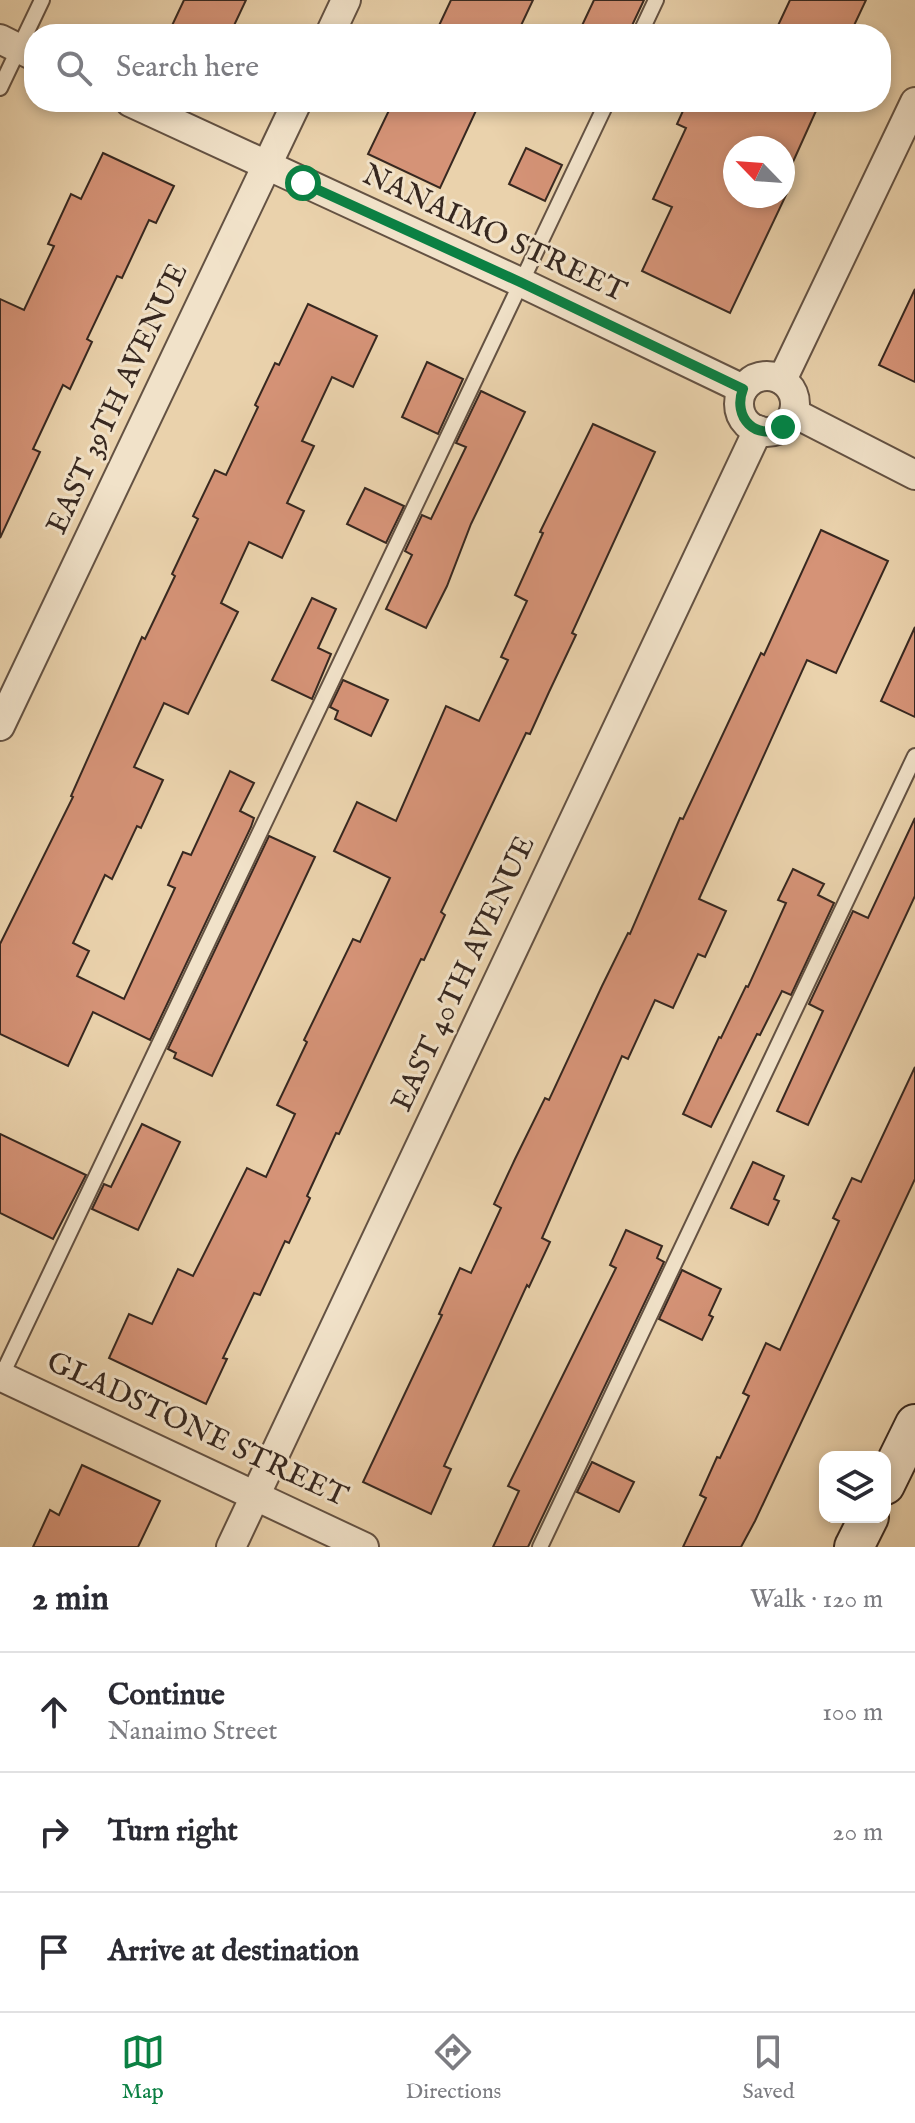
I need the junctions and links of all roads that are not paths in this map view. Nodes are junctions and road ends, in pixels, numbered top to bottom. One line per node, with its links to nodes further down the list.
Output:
1 (42, 0): 4 (lane)
2 (346, 0): 5 (street)
3 (656, 0): 6 (lane)
4 (30, 24)
5 (335, 24)
6 (645, 24)
7 (17, 48): 8 (lane)
8 (0, 88)
9 (915, 102): 15 (street)
10 (151, 112): 13 (street, NANAIMO STREET)
11 (292, 112): 13 (street, EAST 39TH AVENUE)
12 (602, 112): 14 (lane)
13 (266, 166): 14 (street, NANAIMO STREET); 20 (street, EAST 39TH AVENUE)
14 (520, 282): 16 (street, NANAIMO STREET); 22 (lane)
15 (782, 380): 16 (street); 17 (street)
16 (743, 389): 18 (street)
17 (794, 413): 18 (street); 19 (street)
18 (758, 430): 25 (street, EAST 40TH AVENUE)
19 (915, 475)
20 (0, 726)
21 (915, 756): 29 (lane)
22 (0, 1377): 25 (street, GLADSTONE STREET)
23 (915, 1424): 24 (main road)
24 (891, 1473)
25 (256, 1495): 27 (street, EAST 40TH AVENUE); 28 (street, GLADSTONE STREET)
26 (866, 1523): 30 (main road)
27 (231, 1547)
28 (364, 1547)
29 (540, 1547)
30 (854, 1547)

